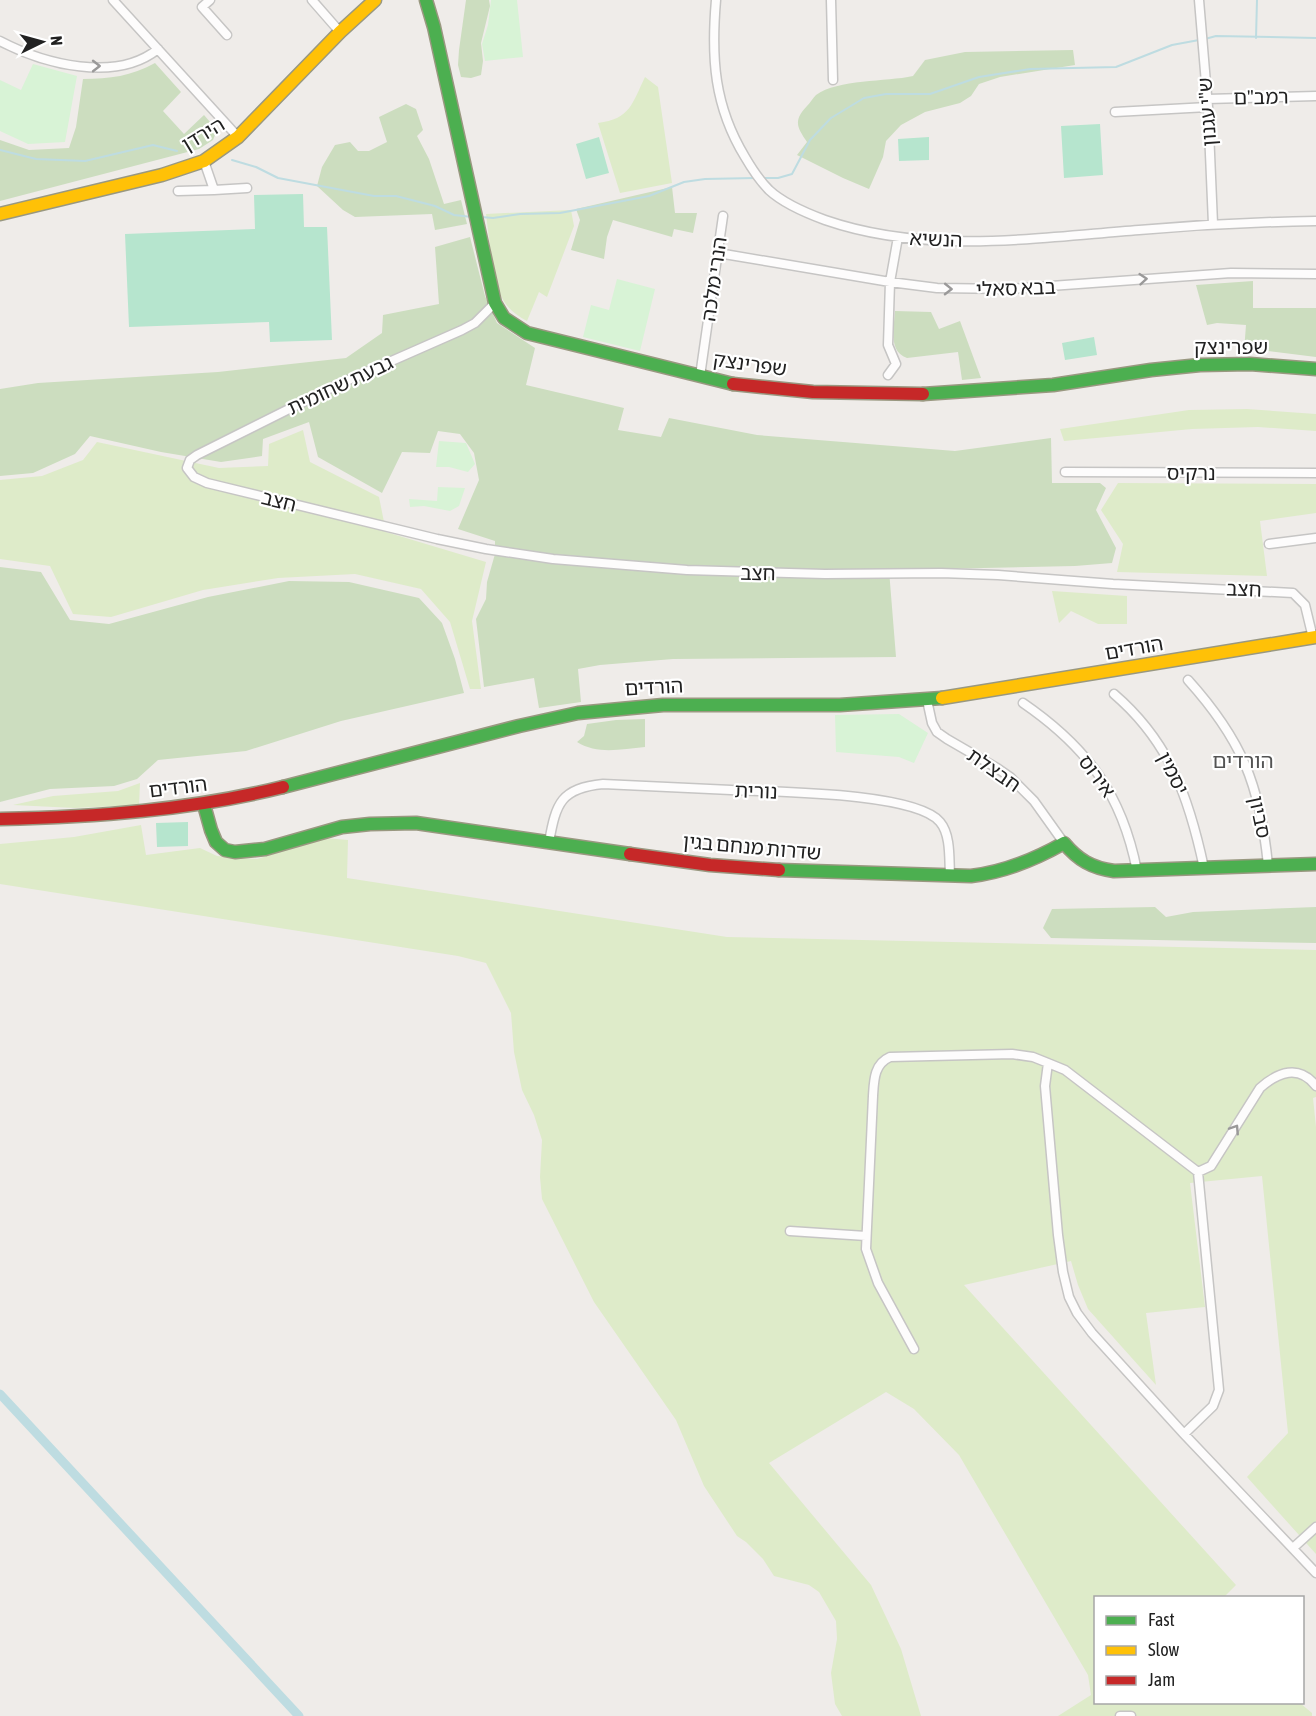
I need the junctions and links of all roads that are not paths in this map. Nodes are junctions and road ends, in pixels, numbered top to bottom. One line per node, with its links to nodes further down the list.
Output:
1 (114, 0): 12 (street)
2 (210, 0): 10 (street)
3 (312, 0): 9 (street)
4 (375, 0): 9 (street, הירדן)
5 (716, 0): 26 (street, הנשיא)
6 (831, 0): 13 (street)
7 (1199, 0): 15 (street, ש"י עגנון)
8 (425, 3): 30 (street, שפרינצק)
9 (340, 32): 17 (street, הירדן)
10 (227, 35)
11 (0, 41): 12 (street, one-way to 12)
12 (158, 49): 17 (street)
13 (833, 80)
14 (1316, 96): 15 (street, רמב"ם)
15 (1207, 103): 16 (street, רמב"ם); 25 (street, ש"י עגנון)
16 (1114, 112)
17 (238, 137): 18 (street, הירדן)
18 (204, 161): 20 (street); 22 (street, הירדן)
19 (247, 188): 20 (street)
20 (214, 190): 21 (street)
21 (178, 191)
22 (0, 214)
23 (723, 216): 27 (street, הנרי מלכה)
24 (1316, 221): 25 (street, הנשיא)
25 (1213, 224): 26 (street, הנשיא)
26 (898, 237): 29 (street)
27 (718, 253): 29 (street, בבא סאלי); 33 (street, הנרי מלכה)
28 (1316, 274): 29 (street, בבא סאלי, one-way to 28)
29 (890, 282): 32 (street)
30 (495, 303): 33 (street, שפרינצק); 34 (street, גבעת שחומית)
31 (1316, 369): 33 (street, שפרינצק)
32 (888, 375)
33 (700, 376)
34 (187, 468): 39 (street, חצב)
35 (1065, 472): 36 (street, נרקיס)
36 (1316, 473)
37 (1316, 538): 38 (street)
38 (1269, 544)
39 (1314, 637): 42 (street, הורדים)
40 (1188, 680): 49 (street, סביון)
41 (1114, 694): 50 (street, יסמין)
42 (927, 700): 44 (street, הורדים); 47 (street, חבצלת)
43 (1023, 703): 51 (street, אירוס)
44 (204, 805): 45 (street, הורדים); 46 (street, שדרות מנחם בגין)
45 (0, 819)
46 (549, 842): 52 (street, שדרות מנחם בגין); 52 (street, נורית)
47 (1064, 843): 51 (street); 52 (street, שדרות מנחם בגין)
48 (1316, 864): 49 (street)
49 (1268, 865): 50 (street)
50 (1204, 867): 51 (street)
51 (1137, 871)
52 (950, 875)
53 (1048, 1063): 55 (street); 57 (street); 59 (street)
54 (1316, 1086): 55 (street, one-way to 54)
55 (1198, 1172): 59 (street)
56 (790, 1231): 57 (street)
57 (866, 1236): 58 (street)
58 (914, 1349)
59 (1184, 1434): 61 (street)
60 (1316, 1527): 61 (street)
61 (1293, 1548): 62 (street)
62 (1316, 1572)
63 (1120, 1716): 64 (street)
64 (1131, 1716)

